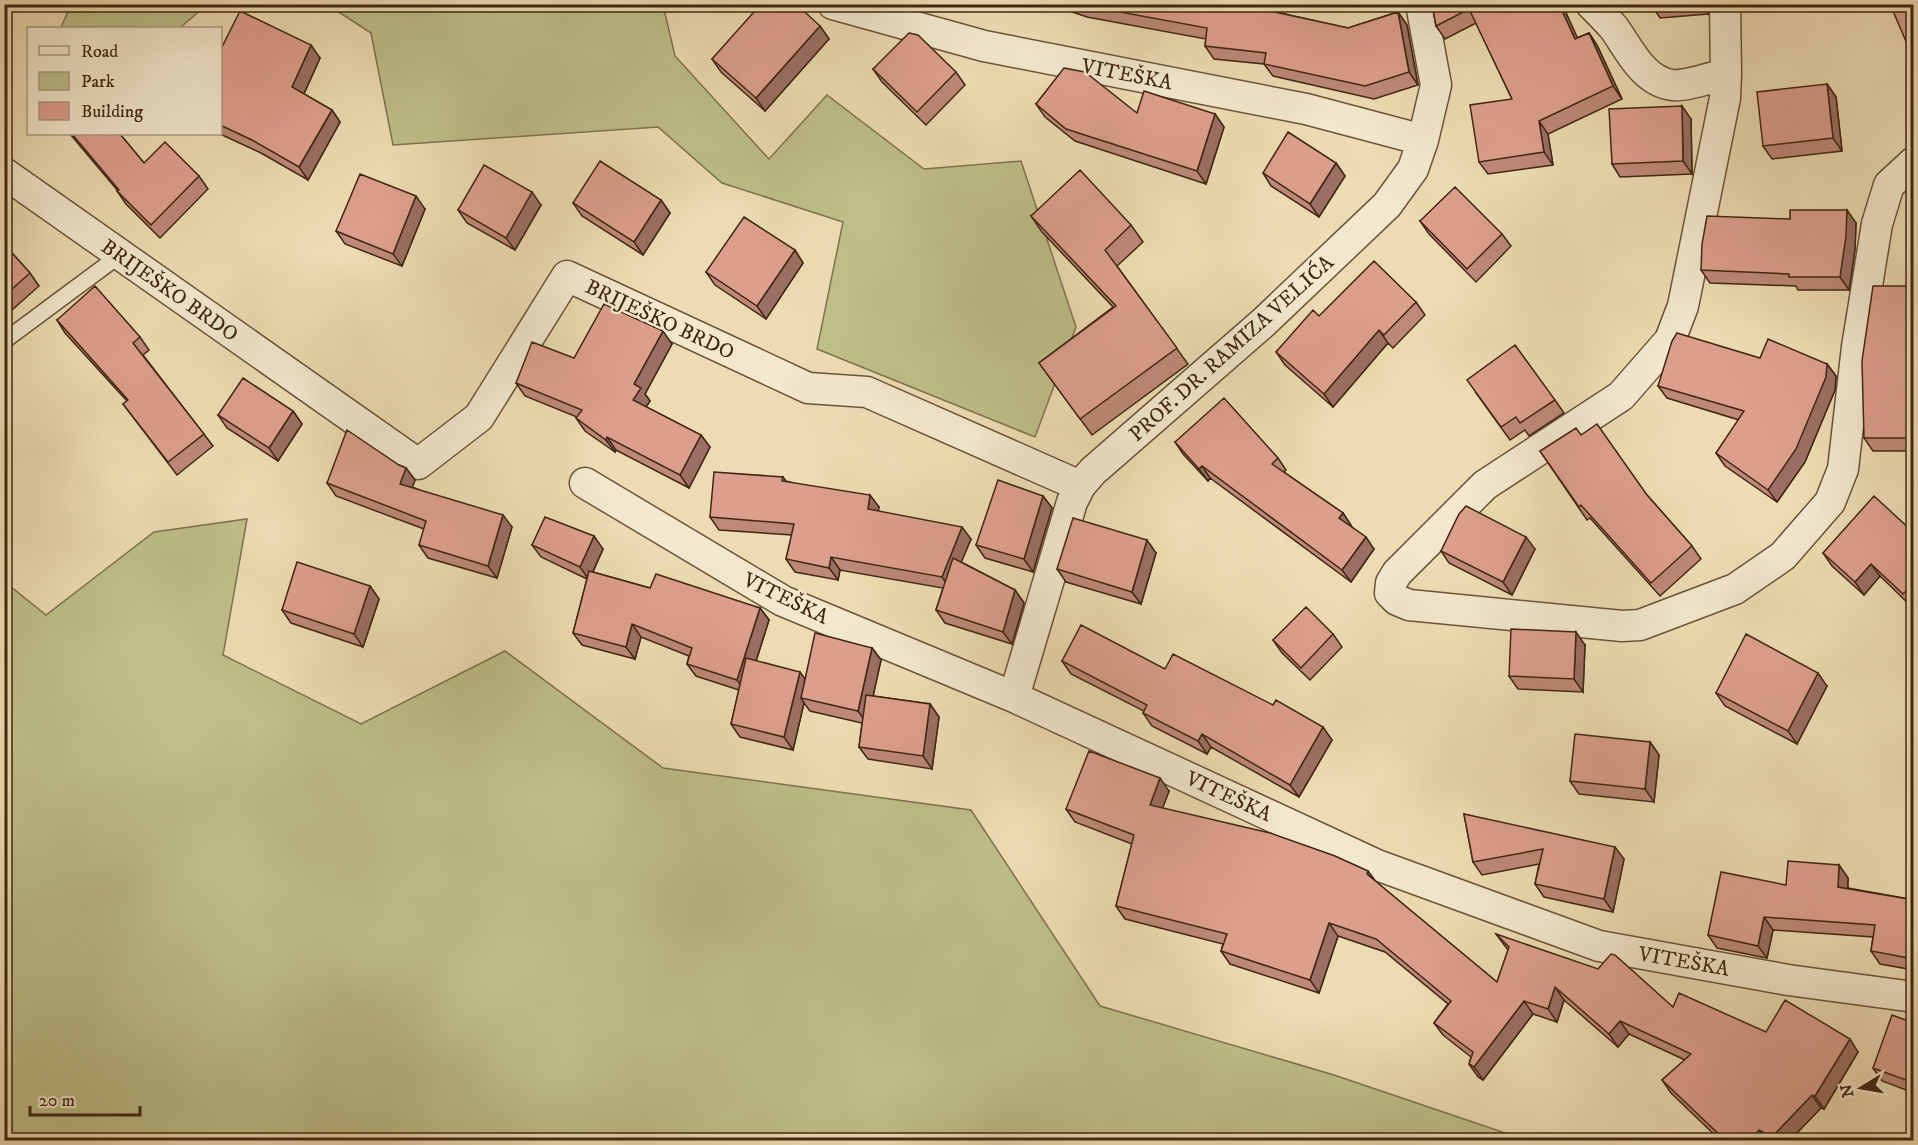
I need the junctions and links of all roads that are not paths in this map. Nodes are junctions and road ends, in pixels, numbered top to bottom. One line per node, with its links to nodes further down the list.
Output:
1 (833, 4): 6 (street, VITEŠKA)
2 (1421, 4): 6 (street, PROF. DR. RAMIZA VELIĆA)
3 (1591, 4): 5 (street)
4 (1725, 4): 5 (street)
5 (1726, 74): 7 (street)
6 (1423, 140): 12 (street, PROF. DR. RAMIZA VELIĆA)
7 (1914, 162)
8 (4, 173): 9 (street, BRIJEŠKO BRDO)
9 (120, 255): 10 (lane); 12 (street, BRIJEŠKO BRDO)
10 (4, 341)
11 (585, 483): 13 (street, VITEŠKA)
12 (1080, 486): 13 (street, PROF. DR. RAMIZA VELIĆA)
13 (1014, 697): 14 (street, VITEŠKA)
14 (1914, 997)

